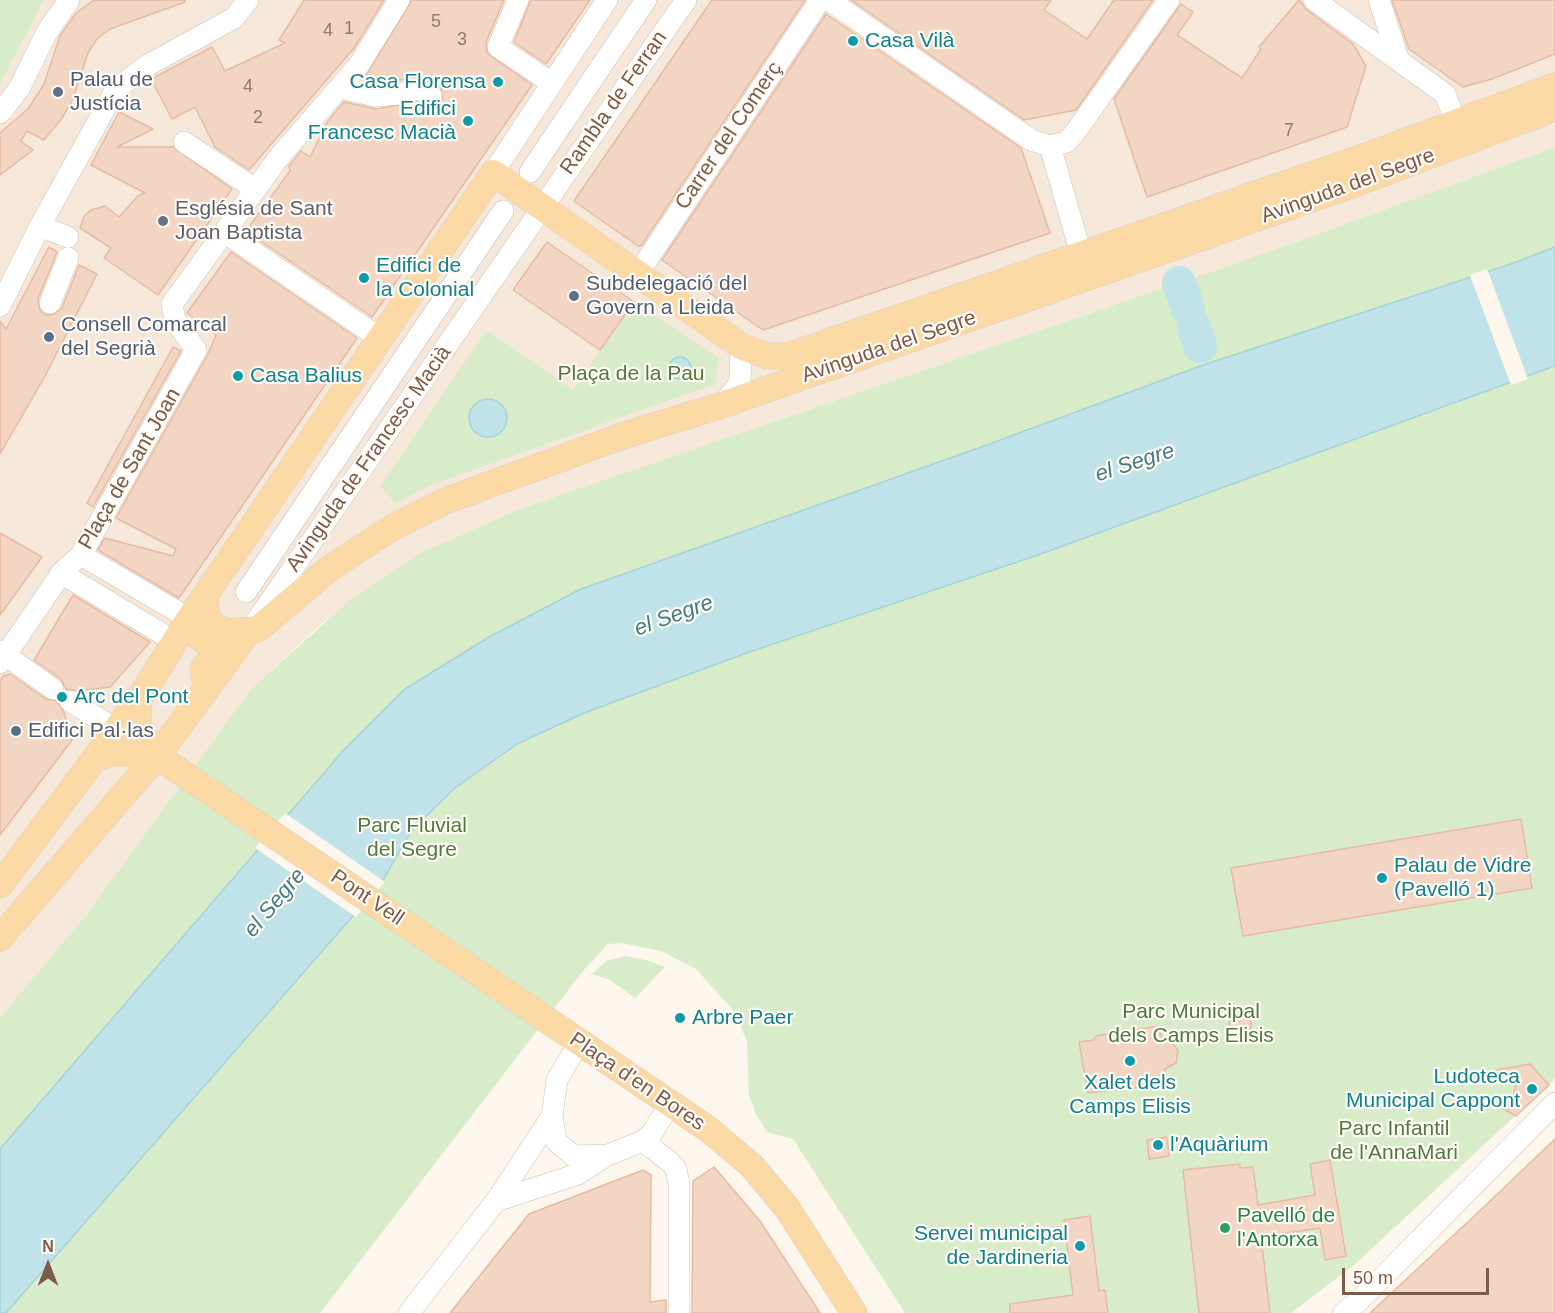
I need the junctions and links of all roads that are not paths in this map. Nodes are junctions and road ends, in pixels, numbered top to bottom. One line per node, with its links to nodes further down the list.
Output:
1 (69, 0): 19 (street)
2 (249, 0): 28 (street)
3 (399, 0): 16 (street)
4 (518, 0): 14 (street)
5 (607, 0): 14 (street)
6 (646, 0): 23 (street, Rambla de Ferran)
7 (686, 0): 26 (street, Rambla de Ferran)
8 (820, 0): 33 (street, Carrer del Comerç)
9 (829, 0): 22 (street)
10 (1169, 0): 22 (street)
11 (1314, 0): 13 (street)
12 (1379, 0): 13 (street)
13 (1398, 58): 20 (street)
14 (552, 83): 24 (street)
15 (1555, 86): 20 (main road, Avinguda del Segre)
16 (340, 88): 17 (street); 25 (street)
17 (431, 95)
18 (1555, 108): 20 (main road, Avinguda del Segre)
19 (0, 113)
20 (1461, 133): 31 (main road, Avinguda del Segre); 38 (main road, Avinguda del Segre)
21 (184, 142): 25 (street)
22 (1050, 146): 31 (street)
23 (530, 172)
24 (493, 173): 26 (main road); 36 (main road)
25 (255, 189): 29 (street)
26 (542, 206): 33 (main road, Avinguda del Segre); 44 (street, Avinguda de Francesc Macià)
27 (503, 211): 41 (street, Avinguda de Francesc Macià)
28 (40, 226): 30 (street); 35 (street)
29 (224, 232): 36 (street); 39 (street, Plaça de Sant Joan)
30 (68, 237)
31 (1081, 254): 37 (main road, Avinguda del Segre)
32 (68, 258): 34 (street)
33 (639, 272): 37 (main road, Avinguda del Segre)
34 (50, 303)
35 (0, 306)
36 (381, 339): 42 (main road)
37 (741, 346): 38 (street)
38 (722, 405): 44 (main road, Avinguda del Segre)
39 (81, 555): 40 (street, Plaça de Sant Joan); 43 (street)
40 (61, 573): 43 (street); 45 (street, Plaça de Sant Joan)
41 (246, 592)
42 (205, 597): 43 (main road); 44 (main road)
43 (182, 630): 46 (main road); 47 (main road)
44 (249, 631): 46 (main road, Avinguda de Francesc Macià)
45 (2, 656): 48 (street)
46 (210, 674): 49 (main road, Avinguda de Francesc Macià)
47 (139, 699): 48 (main road); 49 (main road)
48 (115, 729): 50 (main road)
49 (157, 756): 50 (main road); 52 (main road, Avinguda de Francesc Macià); 53 (main road, Pont Vell)
50 (95, 758): 51 (main road)
51 (0, 885)
52 (0, 938)
53 (546, 1021): 54 (main road, Plaça d'en Bores)
54 (579, 1043): 56 (main road, Plaça d'en Bores); 57 (street)
55 (1555, 1103): 64 (street)
56 (670, 1104): 58 (street); 63 (main road, Plaça d'en Bores)
57 (552, 1116): 59 (street); 60 (street)
58 (643, 1141): 59 (street); 62 (street)
59 (608, 1155): 60 (street)
60 (496, 1201): 61 (street)
61 (409, 1313)
62 (679, 1313)
63 (854, 1313)
64 (1342, 1313)

